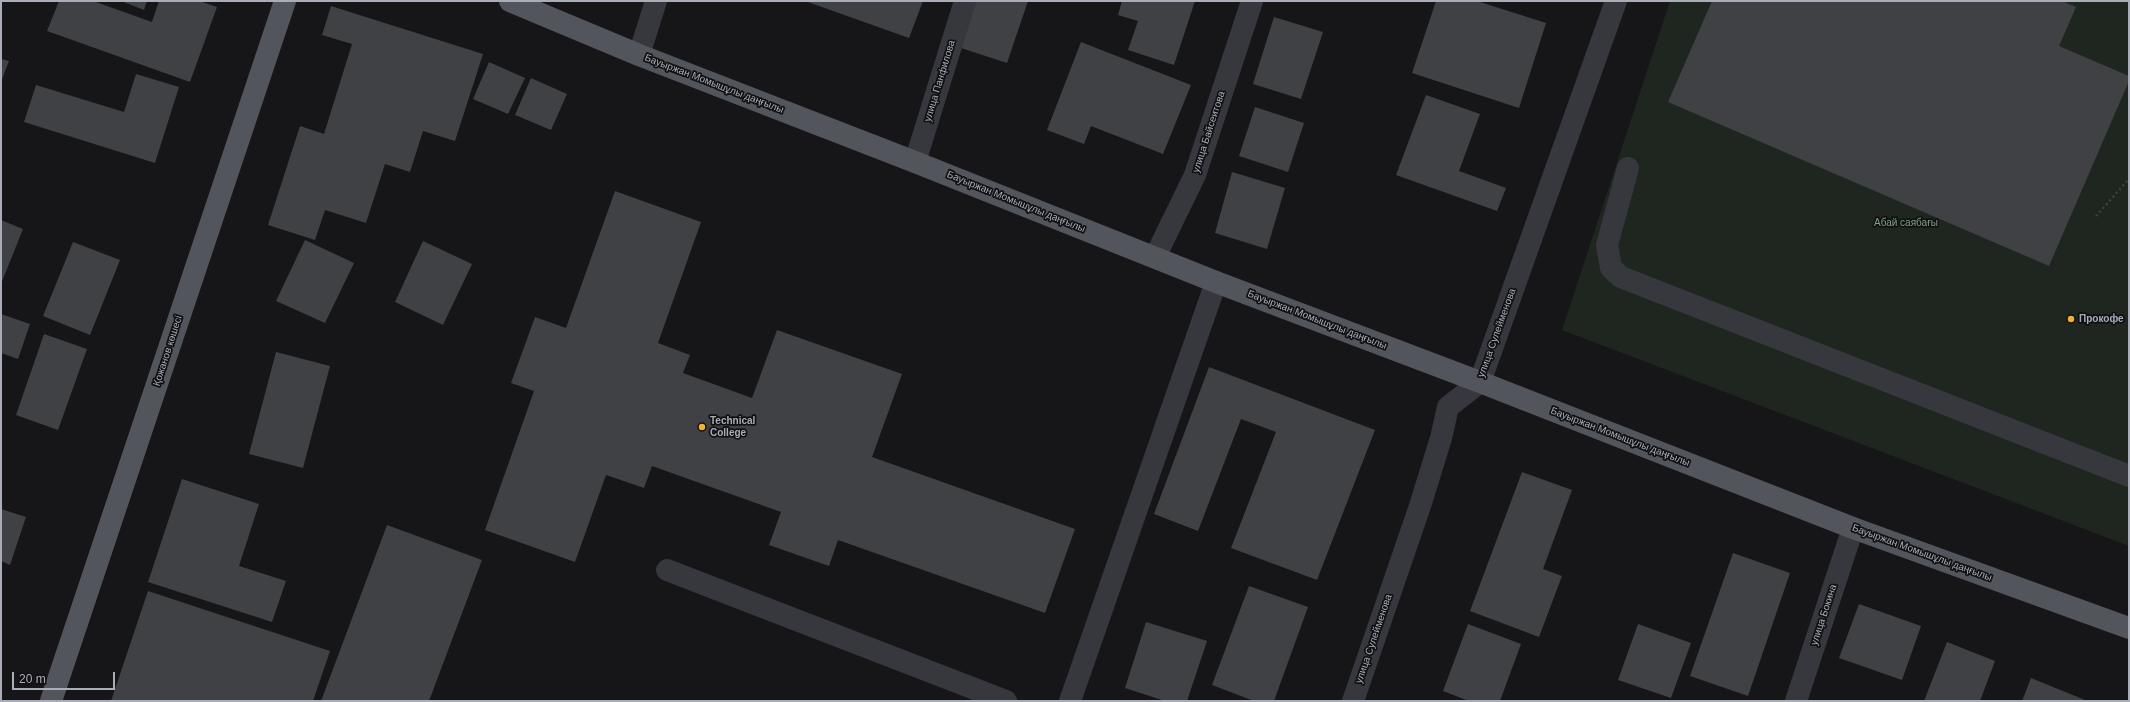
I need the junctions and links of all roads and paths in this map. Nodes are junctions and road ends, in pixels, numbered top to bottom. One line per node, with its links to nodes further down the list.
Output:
1 (285, 1): 19 (main road, Қожанов көшесі)
2 (510, 1): 7 (main road, Бауыржан Момышұлы даңғылы)
3 (656, 1): 7 (street)
4 (965, 1): 8 (street, улица Панфилова)
5 (1252, 1): 12 (street, улица Байсеитова)
6 (1616, 1): 14 (street, улица Сулейменова)
7 (639, 55): 8 (main road, Бауыржан Момышұлы даңғылы)
8 (915, 162): 12 (main road, Бауыржан Момышұлы даңғылы)
9 (1628, 168): 15 (street)
10 (2129, 179): 11 (path)
11 (2096, 216)
12 (1155, 257): 13 (main road, Бауыржан Момышұлы даңғылы)
13 (1216, 282): 14 (main road, Бауыржан Момышұлы даңғылы); 21 (street)
14 (1480, 382): 16 (main road, Бауыржан Момышұлы даңғылы); 22 (street, улица Сулейменова)
15 (2129, 476)
16 (1853, 528): 18 (main road, Бауыржан Момышұлы даңғылы); 23 (street, улица Бокина)
17 (667, 570): 20 (street)
18 (2129, 628)
19 (50, 701)
20 (1006, 701)
21 (1070, 701)
22 (1353, 701)
23 (1796, 701)

